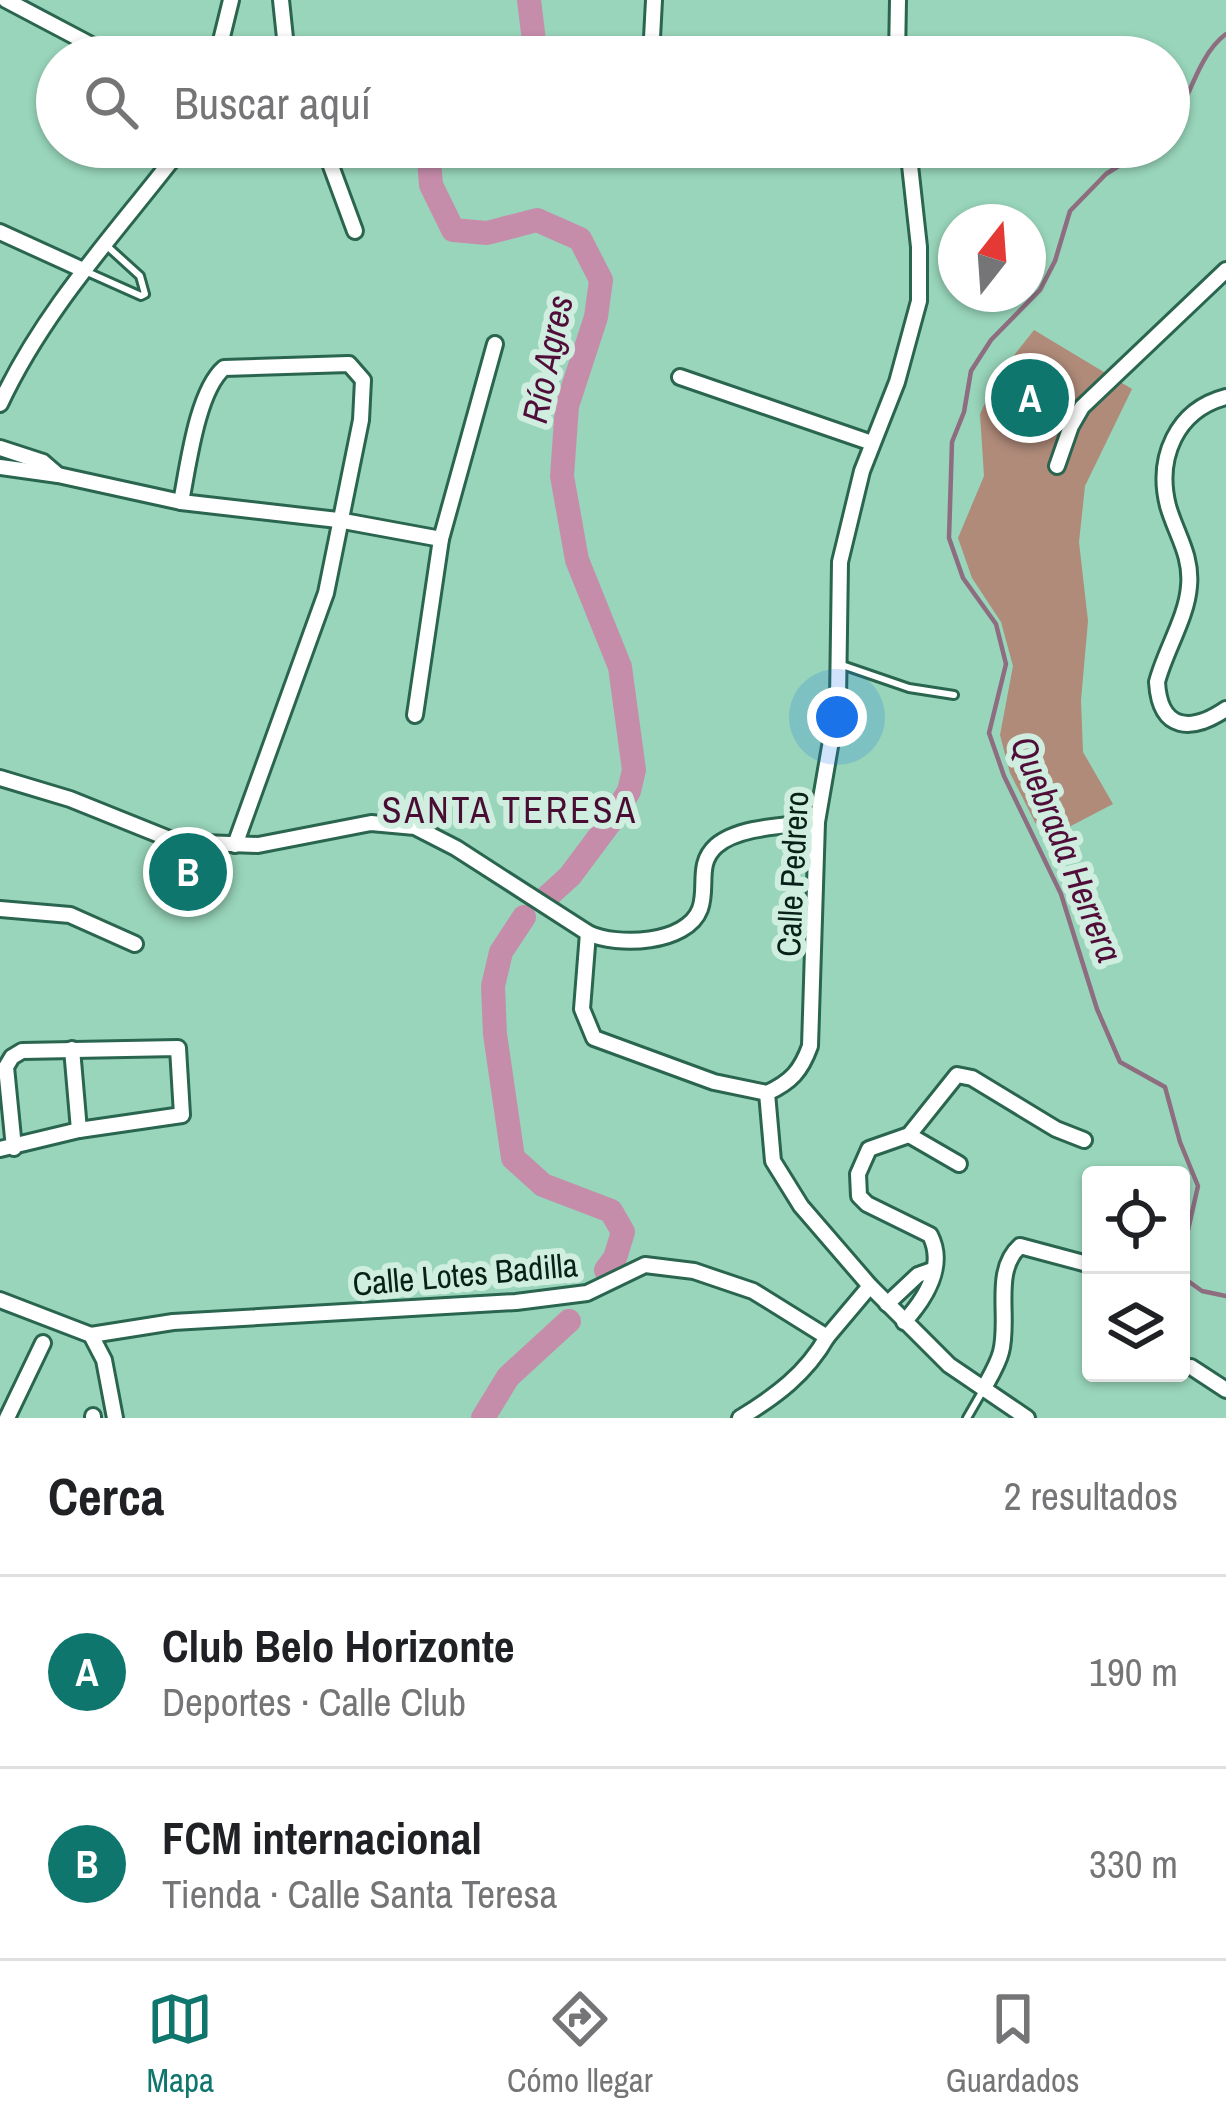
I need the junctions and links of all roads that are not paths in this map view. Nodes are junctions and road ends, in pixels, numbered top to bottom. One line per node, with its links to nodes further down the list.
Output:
1 (6, 0): 6 (street)
2 (231, 0): 7 (street)
3 (281, 0): 8 (street)
4 (654, 0): 9 (street)
5 (898, 0): 10 (street)
6 (74, 36)
7 (223, 36)
8 (285, 36)
9 (652, 36)
10 (897, 36)
11 (165, 168): 16 (street)
12 (332, 168): 14 (street)
13 (911, 168): 25 (street, Calle Pedrero)
14 (355, 231)
15 (0, 232): 19 (street)
16 (105, 244): 18 (lane); 19 (street)
17 (139, 258): 18 (lane)
18 (132, 268): 19 (lane)
19 (81, 269): 24 (street)
20 (1226, 270): 27 (street)
21 (495, 344): 32 (street)
22 (680, 376): 25 (street)
23 (1226, 397): 35 (street)
24 (0, 404)
25 (872, 443): 33 (street, Calle Pedrero)
26 (0, 448): 29 (street)
27 (1057, 466)
28 (0, 467): 29 (street)
29 (58, 475): 30 (street)
30 (181, 502): 31 (street); 31 (street)
31 (338, 520): 32 (street); 39 (street)
32 (441, 538): 36 (street)
33 (838, 664): 34 (lane); 38 (street, Calle Pedrero)
34 (954, 695)
35 (1226, 709)
36 (415, 715)
37 (0, 778): 39 (street)
38 (817, 822): 41 (street); 44 (street, Calle Pedrero)
39 (235, 845): 41 (street)
40 (0, 909): 42 (street)
41 (588, 933): 44 (street)
42 (135, 944)
43 (72, 1049): 45 (street); 45 (street); 46 (street)
44 (767, 1093): 53 (street)
45 (79, 1130): 49 (street)
46 (6, 1131): 49 (street)
47 (909, 1135): 48 (street); 50 (street); 52 (street)
48 (1084, 1140)
49 (7, 1149)
50 (959, 1164)
51 (1082, 1262): 61 (street)
52 (932, 1270): 55 (street); 56 (street)
53 (870, 1286): 55 (street); 58 (street)
54 (0, 1300): 57 (street)
55 (887, 1304): 56 (street)
56 (904, 1322): 61 (street)
57 (91, 1335): 58 (street, Calle Lotes Badilla); 64 (street)
58 (827, 1337): 65 (street)
59 (43, 1343): 63 (street)
60 (1191, 1366): 62 (street)
61 (984, 1388): 66 (lane); 67 (street)
62 (1226, 1390)
63 (7, 1418)
64 (115, 1418)
65 (740, 1418)
66 (967, 1418)
67 (1028, 1418)

